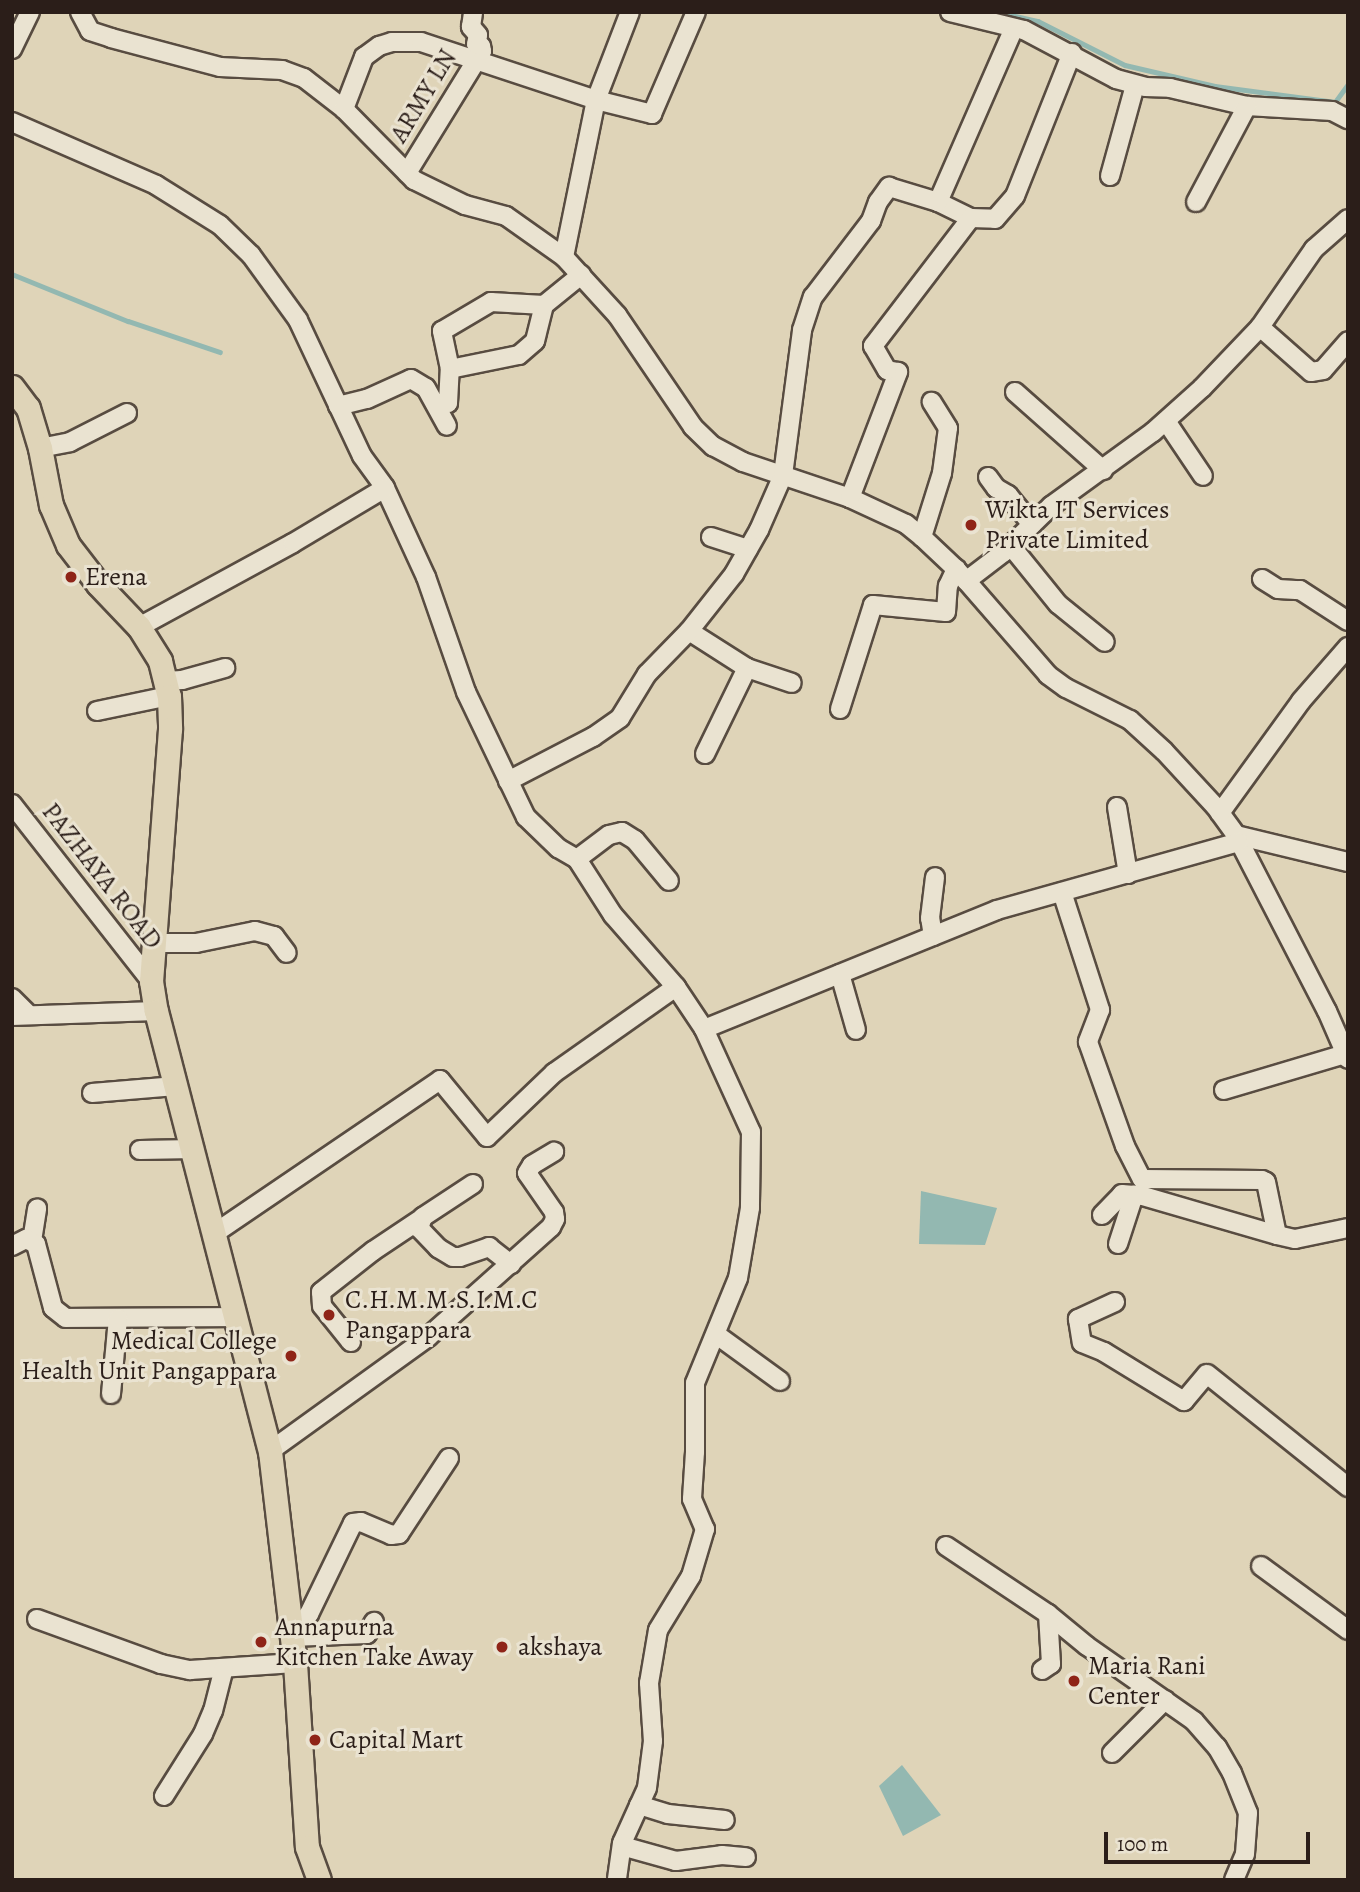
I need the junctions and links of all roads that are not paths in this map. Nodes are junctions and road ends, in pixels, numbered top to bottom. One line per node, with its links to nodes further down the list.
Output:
1 (30, 12): 8 (street)
2 (79, 12): 14 (street)
3 (473, 12): 10 (street, ARMY LN)
4 (630, 12): 12 (street)
5 (696, 12): 12 (street)
6 (950, 12): 7 (street)
7 (1014, 28): 9 (street); 19 (street)
8 (12, 49)
9 (1072, 53): 11 (street); 21 (street)
10 (476, 59): 12 (street); 14 (street); 17 (street, ARMY LN)
11 (1135, 85): 13 (street); 18 (street)
12 (596, 100): 23 (street)
13 (1247, 106): 15 (street); 20 (street)
14 (344, 109): 17 (street)
15 (1348, 119)
16 (12, 122): 33 (street)
17 (407, 173): 23 (street)
18 (1110, 176)
19 (938, 202): 21 (street); 39 (street)
20 (1196, 202)
21 (971, 218): 43 (street)
22 (1348, 219): 26 (street)
23 (564, 257): 24 (street)
24 (581, 275): 25 (street); 39 (street)
25 (544, 305): 28 (street); 28 (street)
26 (1260, 327): 27 (street); 35 (street)
27 (1348, 341)
28 (450, 369): 31 (street)
29 (12, 387): 37 (main road)
30 (1015, 392): 38 (street)
31 (435, 402): 33 (street); 36 (street)
32 (932, 402): 46 (street)
33 (338, 406): 42 (street)
34 (127, 412): 37 (street)
35 (1166, 421): 38 (street); 40 (street)
36 (447, 426)
37 (40, 448): 52 (main road)
38 (1103, 470): 44 (street)
39 (783, 475): 43 (street); 48 (street)
40 (1203, 476)
41 (988, 477): 44 (street)
42 (385, 488): 52 (street); 63 (street)
43 (850, 498): 46 (street)
44 (1032, 525): 47 (street)
45 (711, 537): 48 (street)
46 (922, 537): 49 (street)
47 (1011, 546): 49 (street); 54 (street)
48 (748, 549): 53 (street)
49 (961, 575): 60 (street); 66 (street)
50 (1262, 579): 51 (street)
51 (1348, 621)
52 (139, 626): 59 (main road)
53 (690, 631): 57 (street); 63 (street)
54 (1105, 642)
55 (1348, 647): 66 (street)
56 (225, 668): 59 (street)
57 (747, 668): 58 (street); 62 (street)
58 (793, 683)
59 (167, 688): 61 (street); 75 (main road)
60 (840, 709)
61 (97, 711)
62 (705, 754)
63 (508, 781): 68 (street)
64 (12, 804): 78 (street, PAZHAYA ROAD)
65 (1117, 807): 70 (street)
66 (1220, 813): 67 (street)
67 (1238, 838): 69 (street); 70 (street); 85 (street)
68 (577, 859): 72 (street); 79 (street)
69 (1348, 862)
70 (1128, 874): 73 (street)
71 (935, 877): 74 (street)
72 (669, 881)
73 (1062, 892): 74 (street); 93 (street)
74 (933, 936): 77 (street)
75 (154, 943): 76 (street); 78 (main road)
76 (287, 953)
77 (840, 974): 83 (street); 84 (street)
78 (151, 981): 81 (main road)
79 (676, 987): 83 (street); 98 (street)
80 (12, 998): 82 (street)
81 (156, 1011): 82 (street); 86 (main road)
82 (20, 1014)
83 (704, 1028): 107 (street)
84 (856, 1030)
85 (1347, 1056): 87 (street)
86 (176, 1086): 88 (street); 89 (main road)
87 (1224, 1090)
88 (92, 1093)
89 (194, 1149): 90 (street); 98 (main road)
90 (140, 1150)
91 (554, 1152): 103 (street)
92 (473, 1184): 96 (street)
93 (1143, 1191): 95 (street); 99 (street); 99 (street); 101 (street)
94 (37, 1208): 100 (street)
95 (1102, 1214)
96 (421, 1219): 103 (street); 108 (street)
97 (1348, 1228): 99 (street)
98 (215, 1233): 105 (main road)
99 (1286, 1237)
100 (32, 1241): 102 (street); 106 (street)
101 (1118, 1244)
102 (12, 1246)
103 (511, 1264): 111 (street)
104 (1115, 1303): 113 (street)
105 (237, 1317): 106 (street); 111 (main road)
106 (118, 1318): 110 (street)
107 (717, 1335): 109 (street); 127 (street)
108 (351, 1342)
109 (780, 1381)
110 (111, 1394)
111 (270, 1451): 120 (main road)
112 (449, 1458): 120 (street)
113 (1348, 1487)
114 (947, 1546): 116 (street)
115 (1261, 1566): 119 (street)
116 (1048, 1614): 123 (street); 124 (street)
117 (37, 1619): 122 (street)
118 (374, 1622): 120 (street)
119 (1348, 1630)
120 (291, 1637): 121 (main road)
121 (295, 1662): 122 (street); 131 (main road)
122 (224, 1668): 126 (street)
123 (1042, 1670)
124 (1165, 1700): 125 (street); 133 (street)
125 (1112, 1753)
126 (164, 1796)
127 (639, 1805): 128 (street); 129 (street)
128 (725, 1820)
129 (622, 1846): 130 (street); 132 (street)
130 (746, 1857)
131 (319, 1880)
132 (617, 1880)
133 (1234, 1880)

